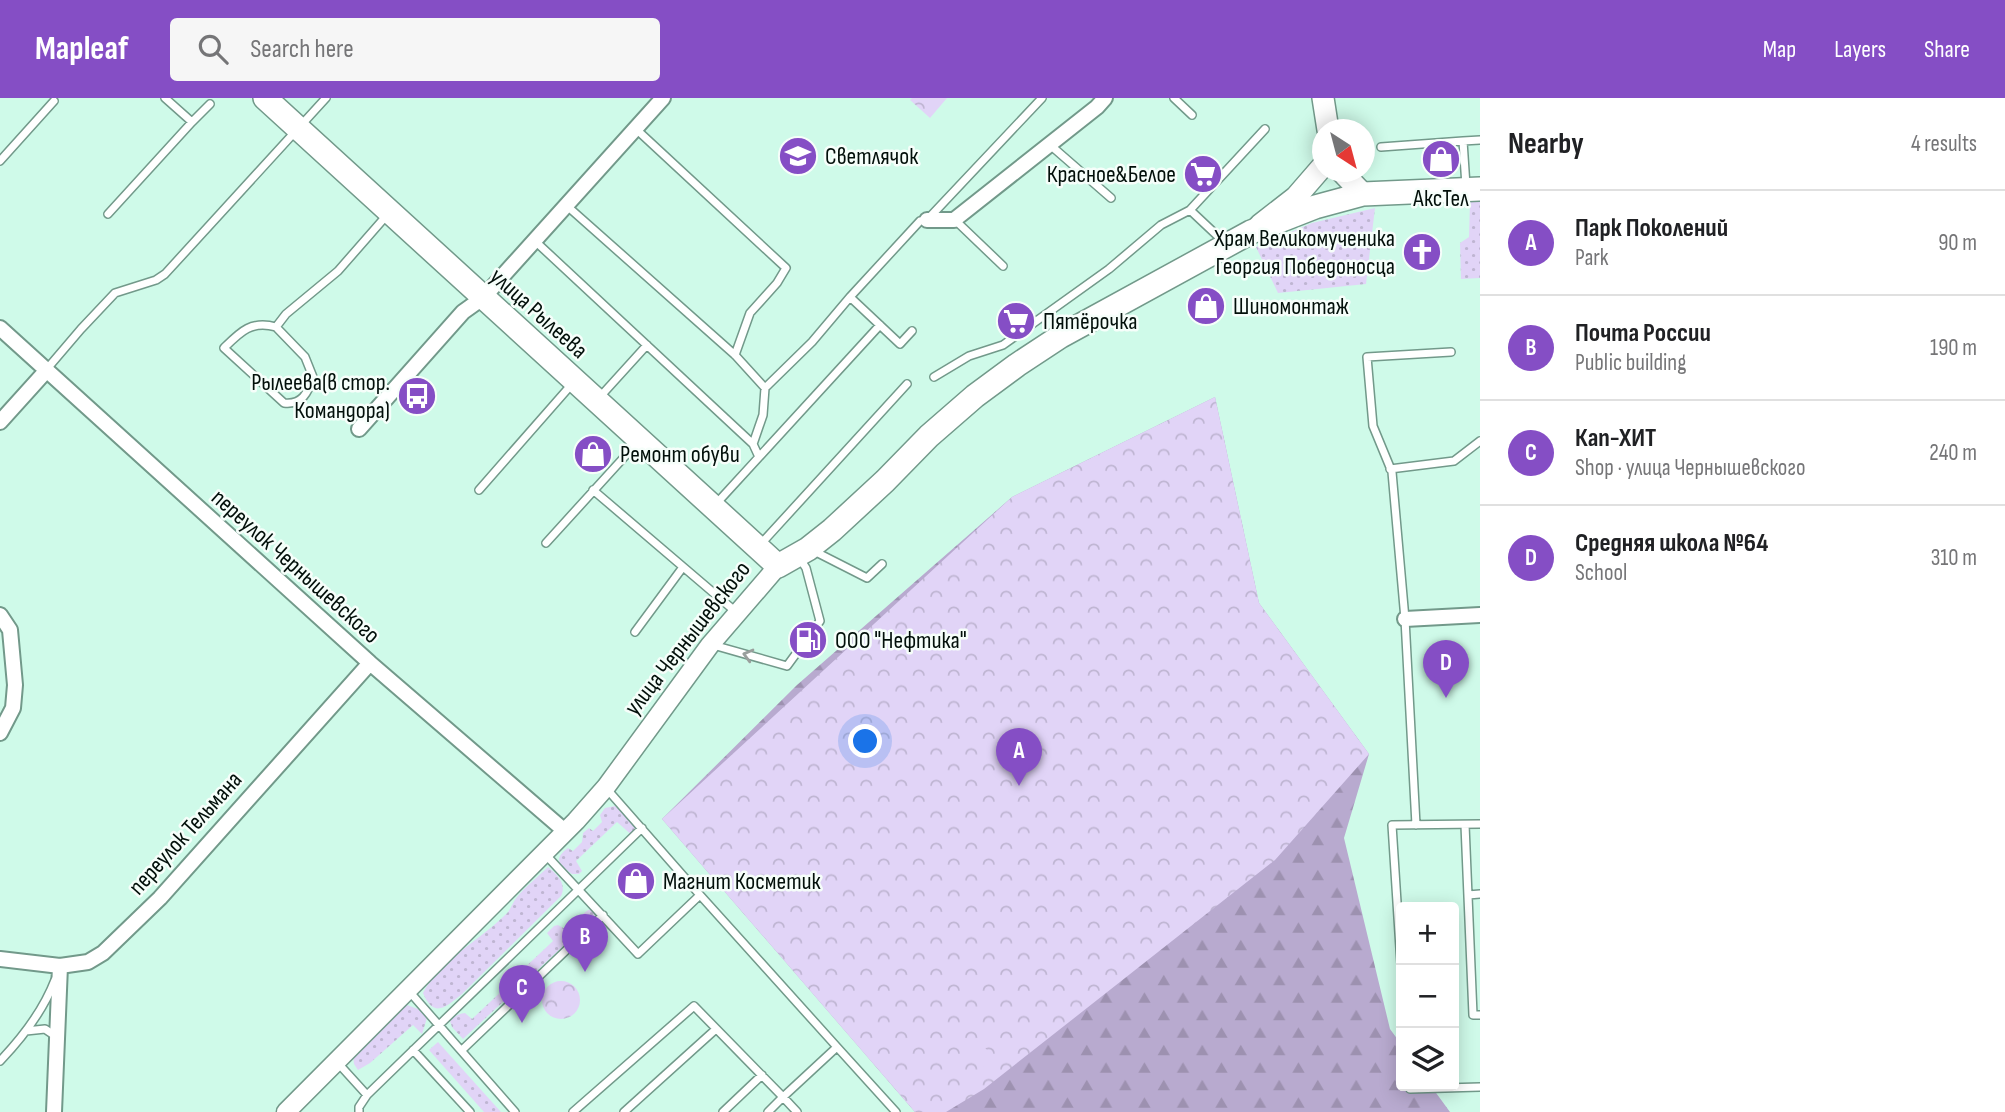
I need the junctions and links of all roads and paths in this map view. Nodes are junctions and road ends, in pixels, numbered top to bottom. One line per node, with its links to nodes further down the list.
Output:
1 (165, 98): 13 (lane)
2 (265, 98): 14 (main road, улица Рылеева)
3 (326, 98): 14 (lane)
4 (663, 98): 15 (street)
5 (1042, 98): 31 (lane)
6 (1174, 98): 11 (lane)
7 (1323, 98): 12 (main road)
8 (54, 99): 21 (lane)
9 (1097, 101): 19 (street)
10 (210, 104): 13 (lane)
11 (1192, 115)
12 (1326, 119)
13 (192, 122): 30 (lane)
14 (298, 129): 29 (main road, улица Рылеева); 48 (lane)
15 (635, 129): 27 (street); 46 (lane)
16 (1265, 129): 28 (lane)
17 (1480, 140): 18 (lane)
18 (1463, 141): 20 (lane); 24 (lane)
19 (1049, 144): 26 (lane); 32 (street)
20 (1381, 147)
21 (0, 161)
22 (1312, 179): 33 (main road, улица Чернышевского)
23 (1352, 182): 25 (main road)
24 (1473, 189): 25 (main road)
25 (1363, 194): 33 (main road)
26 (1111, 198)
27 (566, 205): 34 (street); 46 (lane)
28 (1190, 210): 35 (lane); 44 (lane)
29 (390, 212): 38 (main road, улица Рылеева); 40 (lane)
30 (108, 214)
31 (927, 220): 32 (street); 37 (lane)
32 (954, 220): 36 (lane)
33 (1251, 232): 35 (main road, улица Чернышевского)
34 (535, 241): 38 (street); 43 (lane)
35 (1227, 245): 47 (main road, улица Чернышевского)
36 (1003, 266)
37 (849, 296): 39 (lane); 52 (lane)
38 (484, 298): 50 (main road, улица Рылеева); 55 (street)
39 (880, 325): 42 (lane); 59 (lane)
40 (276, 327): 40 (lane)
41 (0, 328): 48 (street, переулок Чернышевского)
42 (912, 331)
43 (647, 345): 53 (lane); 58 (lane)
44 (1003, 345): 47 (lane); 49 (lane)
45 (1451, 352): 60 (lane)
46 (735, 355): 52 (lane)
47 (1017, 365): 66 (main road, улица Чернышевского)
48 (46, 371): 54 (street); 75 (street, переулок Чернышевского)
49 (934, 377)
50 (575, 381): 53 (main road, улица Рылеева); 61 (lane)
51 (907, 384): 65 (lane)
52 (765, 388): 58 (lane)
53 (597, 401): 56 (main road, улица Рылеева)
54 (0, 422)
55 (359, 429)
56 (640, 440): 62 (lane); 63 (main road, улица Рылеева)
57 (1480, 441): 60 (lane)
58 (754, 444): 59 (lane)
59 (759, 457): 63 (lane)
60 (1390, 469): 72 (lane)
61 (479, 490)
62 (593, 491): 64 (lane); 68 (lane)
63 (713, 507): 65 (main road, улица Рылеева)
64 (546, 543)
65 (758, 548): 66 (main road, улица Рылеева)
66 (795, 557): 67 (lane); 69 (street, улица Чернышевского); 74 (lane, one-way to 74)
67 (882, 564)
68 (683, 567): 69 (lane); 73 (lane)
69 (737, 613): 74 (street, улица Чернышевского)
70 (0, 615): 76 (street)
71 (1480, 615): 72 (street)
72 (1405, 619): 79 (lane)
73 (635, 632)
74 (710, 645): 77 (street, улица Чернышевского)
75 (370, 663): 82 (street, переулок Чернышевского); 91 (street, переулок Тельмана)
76 (0, 733)
77 (606, 787): 81 (lane); 82 (street, улица Чернышевского)
78 (1480, 824): 80 (lane)
79 (1416, 825): 80 (lane); 88 (lane)
80 (1465, 825): 87 (lane)
81 (642, 828): 84 (lane); 86 (lane)
82 (566, 832): 83 (street, улица Чернышевского)
83 (545, 853): 84 (lane); 92 (street, улица Чернышевского)
84 (580, 890): 89 (lane); 94 (lane)
85 (1480, 894): 87 (lane)
86 (700, 895): 89 (lane); 98 (lane)
87 (1468, 895): 93 (lane)
88 (1397, 902)
89 (603, 915): 100 (lane)
90 (0, 959): 91 (street, переулок Тельмана)
91 (60, 966): 96 (lane); 97 (street)
92 (408, 990): 94 (lane); 102 (street, улица Чернышевского)
93 (1480, 1015)
94 (439, 1024): 99 (lane); 100 (lane)
95 (716, 1028): 103 (lane); 113 (lane); 114 (lane)
96 (26, 1031): 97 (lane); 101 (lane)
97 (57, 1038): 108 (street)
98 (837, 1047): 107 (lane); 118 (lane)
99 (413, 1050): 106 (lane); 111 (lane)
100 (461, 1050): 112 (lane)
101 (0, 1061)
102 (337, 1062): 106 (lane); 109 (street, улица Чернышевского)
103 (762, 1075): 107 (lane); 115 (lane)
104 (1480, 1087): 105 (lane)
105 (1459, 1088)
106 (367, 1095): 110 (lane)
107 (783, 1097): 116 (lane); 117 (lane)
108 (54, 1112)
109 (286, 1112)
110 (359, 1112)
111 (470, 1112)
112 (515, 1112)
113 (573, 1112)
114 (624, 1112)
115 (723, 1112)
116 (768, 1112)
117 (797, 1112)
118 (896, 1112)

